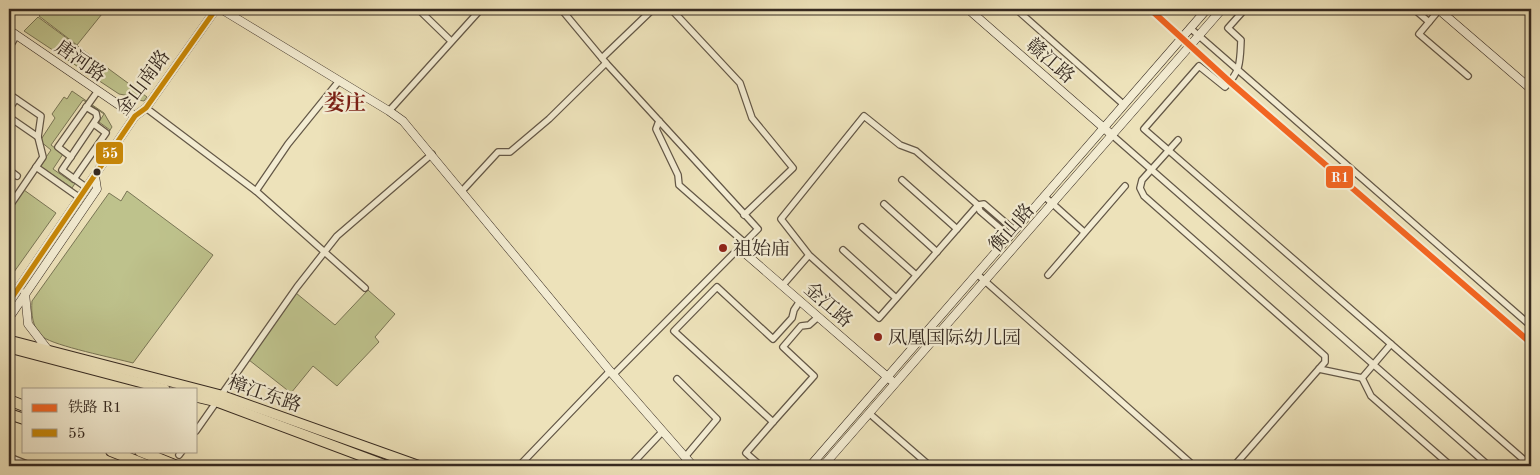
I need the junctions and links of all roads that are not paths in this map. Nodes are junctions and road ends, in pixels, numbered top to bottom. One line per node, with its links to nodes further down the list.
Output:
1 (216, 9): 31 (street, 金山南路)
2 (221, 9): 24 (street)
3 (418, 9): 19 (street)
4 (481, 9): 19 (street)
5 (561, 9): 21 (street)
6 (653, 9): 21 (street)
7 (672, 9): 62 (street)
8 (968, 9): 38 (street, 赣江路)
9 (1016, 9): 29 (street)
10 (1207, 9): 16 (street, 衡山路)
11 (1222, 9): 18 (street, 衡山路)
12 (1245, 9): 22 (street)
13 (1414, 9): 15 (street)
14 (1439, 9): 15 (street); 25 (street)
15 (1429, 22): 23 (street)
16 (1190, 28): 18 (street); 29 (street, 衡山路)
17 (12, 34): 20 (street); 26 (street, 唐河路)
18 (1199, 35): 22 (street); 39 (street, 衡山路)
19 (451, 41): 33 (street)
20 (9, 48)
21 (604, 60): 36 (street); 55 (street)
22 (1239, 70): 42 (street); 86 (street)
23 (1468, 76)
24 (339, 81): 33 (street); 54 (street)
25 (1531, 90)
26 (97, 92): 30 (street); 34 (street, 唐河路)
27 (9, 94): 28 (street)
28 (16, 98): 32 (street); 40 (street)
29 (1123, 104): 38 (street, 衡山路)
30 (86, 107): 37 (street); 44 (street)
31 (146, 108): 34 (street, 金山南路); 54 (street)
32 (9, 109)
33 (389, 111): 43 (street)
34 (135, 116): 49 (street, 金山南路)
35 (9, 118): 40 (street)
36 (659, 121): 62 (street); 67 (street)
37 (94, 124): 44 (street); 50 (street)
38 (1103, 127): 39 (street, 赣江路); 56 (street, 衡山路)
39 (1112, 135): 47 (street); 59 (street, 衡山路)
40 (38, 138): 45 (street)
41 (1178, 140): 42 (street)
42 (1168, 150): 47 (street); 89 (street)
43 (432, 154): 55 (street); 69 (street)
44 (71, 157): 50 (street)
45 (36, 168): 57 (street); 61 (street)
46 (9, 170): 48 (street)
47 (1151, 170): 95 (street); 96 (street)
48 (17, 176)
49 (95, 176): 53 (street, 金山南路); 79 (street, 金山南路)
50 (74, 179): 53 (street)
51 (902, 180): 64 (street)
52 (1125, 186): 65 (street)
53 (87, 188): 57 (street, 金山南路)
54 (256, 191): 69 (street)
55 (462, 191): 97 (street)
56 (1044, 196): 59 (street); 66 (street, 衡山路)
57 (80, 198): 77 (street, 金山南路)
58 (884, 204): 70 (street)
59 (1052, 204): 65 (street); 75 (street, 衡山路)
60 (978, 205): 64 (street); 66 (street); 71 (street)
61 (9, 206)
62 (744, 215): 67 (street)
63 (862, 227): 73 (street)
64 (957, 229): 70 (street)
65 (1084, 232): 74 (street)
66 (1012, 233): 72 (street, 衡山路)
67 (743, 246): 76 (street, 金江路); 97 (street)
68 (843, 250): 81 (street)
69 (325, 252): 78 (street); 106 (street)
70 (937, 252): 73 (street)
71 (809, 255): 76 (street); 81 (street)
72 (977, 274): 75 (street); 98 (street, 衡山路)
73 (916, 275): 81 (street)
74 (1048, 275)
75 (986, 281): 101 (street, 衡山路); 131 (street)
76 (782, 285): 82 (street, 金江路)
77 (18, 288): 80 (street); 83 (street, 金山南路)
78 (365, 288)
79 (25, 293): 85 (street, 金山南路); 93 (street)
80 (9, 295)
81 (896, 298)
82 (800, 301): 84 (street, 金江路); 87 (street)
83 (9, 302)
84 (818, 316): 90 (street); 98 (street, 金江路)
85 (9, 318)
86 (1531, 326)
87 (774, 338): 90 (street); 112 (street)
88 (9, 340): 93 (main road, 樟江东路)
89 (1391, 344): 95 (street); 135 (street)
90 (783, 347): 112 (street)
91 (9, 348): 92 (main road)
92 (22, 350): 94 (street); 102 (main road)
93 (48, 350): 103 (main road, 樟江东路)
94 (9, 352)
95 (1374, 365): 99 (street); 134 (street)
96 (1319, 369): 99 (street); 132 (street)
97 (611, 373): 114 (street); 124 (street)
98 (888, 377): 101 (street, 金江路); 128 (street, 衡山路)
99 (1362, 378): 133 (street)
100 (677, 379): 117 (street)
101 (896, 384): 110 (street, 衡山路)
102 (161, 388)
103 (183, 388)
104 (198, 392): 106 (main road, 樟江东路)
105 (198, 397): 106 (main road, 樟江东路)
106 (219, 398): 113 (street); 122 (main road, 樟江东路); 123 (main road, 樟江东路)
107 (9, 400): 108 (highway)
108 (22, 405)
109 (9, 414): 111 (highway)
110 (870, 414): 129 (street, 衡山路); 130 (street)
111 (22, 418)
112 (773, 422): 127 (street)
113 (198, 428)
114 (662, 432): 117 (street); 125 (street)
115 (114, 452): 120 (highway)
116 (142, 452): 121 (highway)
117 (684, 456): 126 (street)
118 (9, 457): 119 (street)
119 (32, 466)
120 (149, 466)
121 (177, 466)
122 (388, 466)
123 (420, 466)
124 (519, 466)
125 (630, 466)
126 (693, 466)
127 (761, 466)
128 (810, 466)
129 (823, 466)
130 (930, 466)
131 (1194, 466)
132 (1234, 466)
133 (1451, 466)
134 (1489, 466)
135 (1531, 466)

